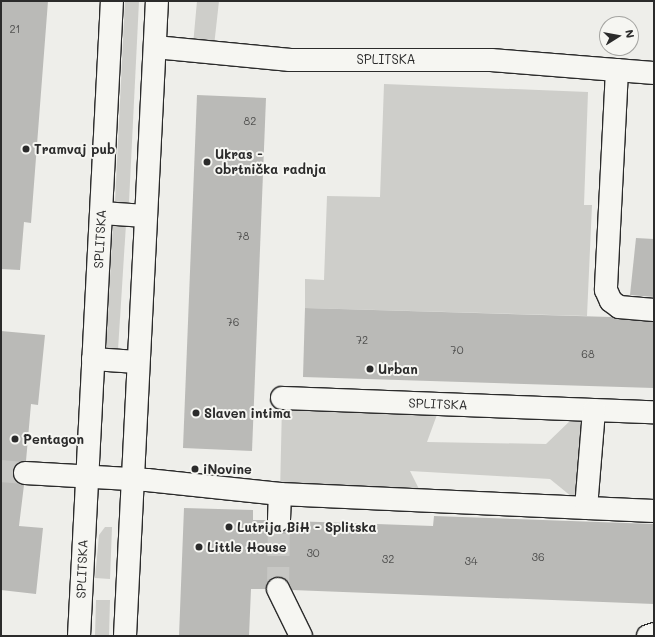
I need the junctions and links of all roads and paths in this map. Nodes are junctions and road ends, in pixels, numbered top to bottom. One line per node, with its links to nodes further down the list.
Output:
1 (112, 1): 6 (street, SPLITSKA)
2 (157, 1): 3 (street)
3 (155, 47): 4 (street, SPLITSKA); 7 (street)
4 (617, 70): 5 (street, SPLITSKA); 8 (street)
5 (654, 73)
6 (102, 213): 7 (street); 9 (street, SPLITSKA)
7 (145, 216): 10 (street)
8 (654, 310)
9 (93, 360): 10 (street); 15 (street, SPLITSKA)
10 (137, 362): 16 (street)
11 (282, 398): 12 (street, SPLITSKA)
12 (594, 410): 13 (street, SPLITSKA); 18 (street)
13 (654, 412)
14 (25, 473): 15 (street)
15 (86, 478): 16 (street); 23 (street, SPLITSKA)
16 (132, 480): 17 (street); 24 (street)
17 (280, 494): 18 (street); 20 (street)
18 (586, 508): 19 (street)
19 (654, 511)
20 (279, 520)
21 (278, 589): 25 (street)
22 (654, 634): 26 (street)
23 (79, 636)
24 (125, 636)
25 (301, 636)
26 (648, 636)

